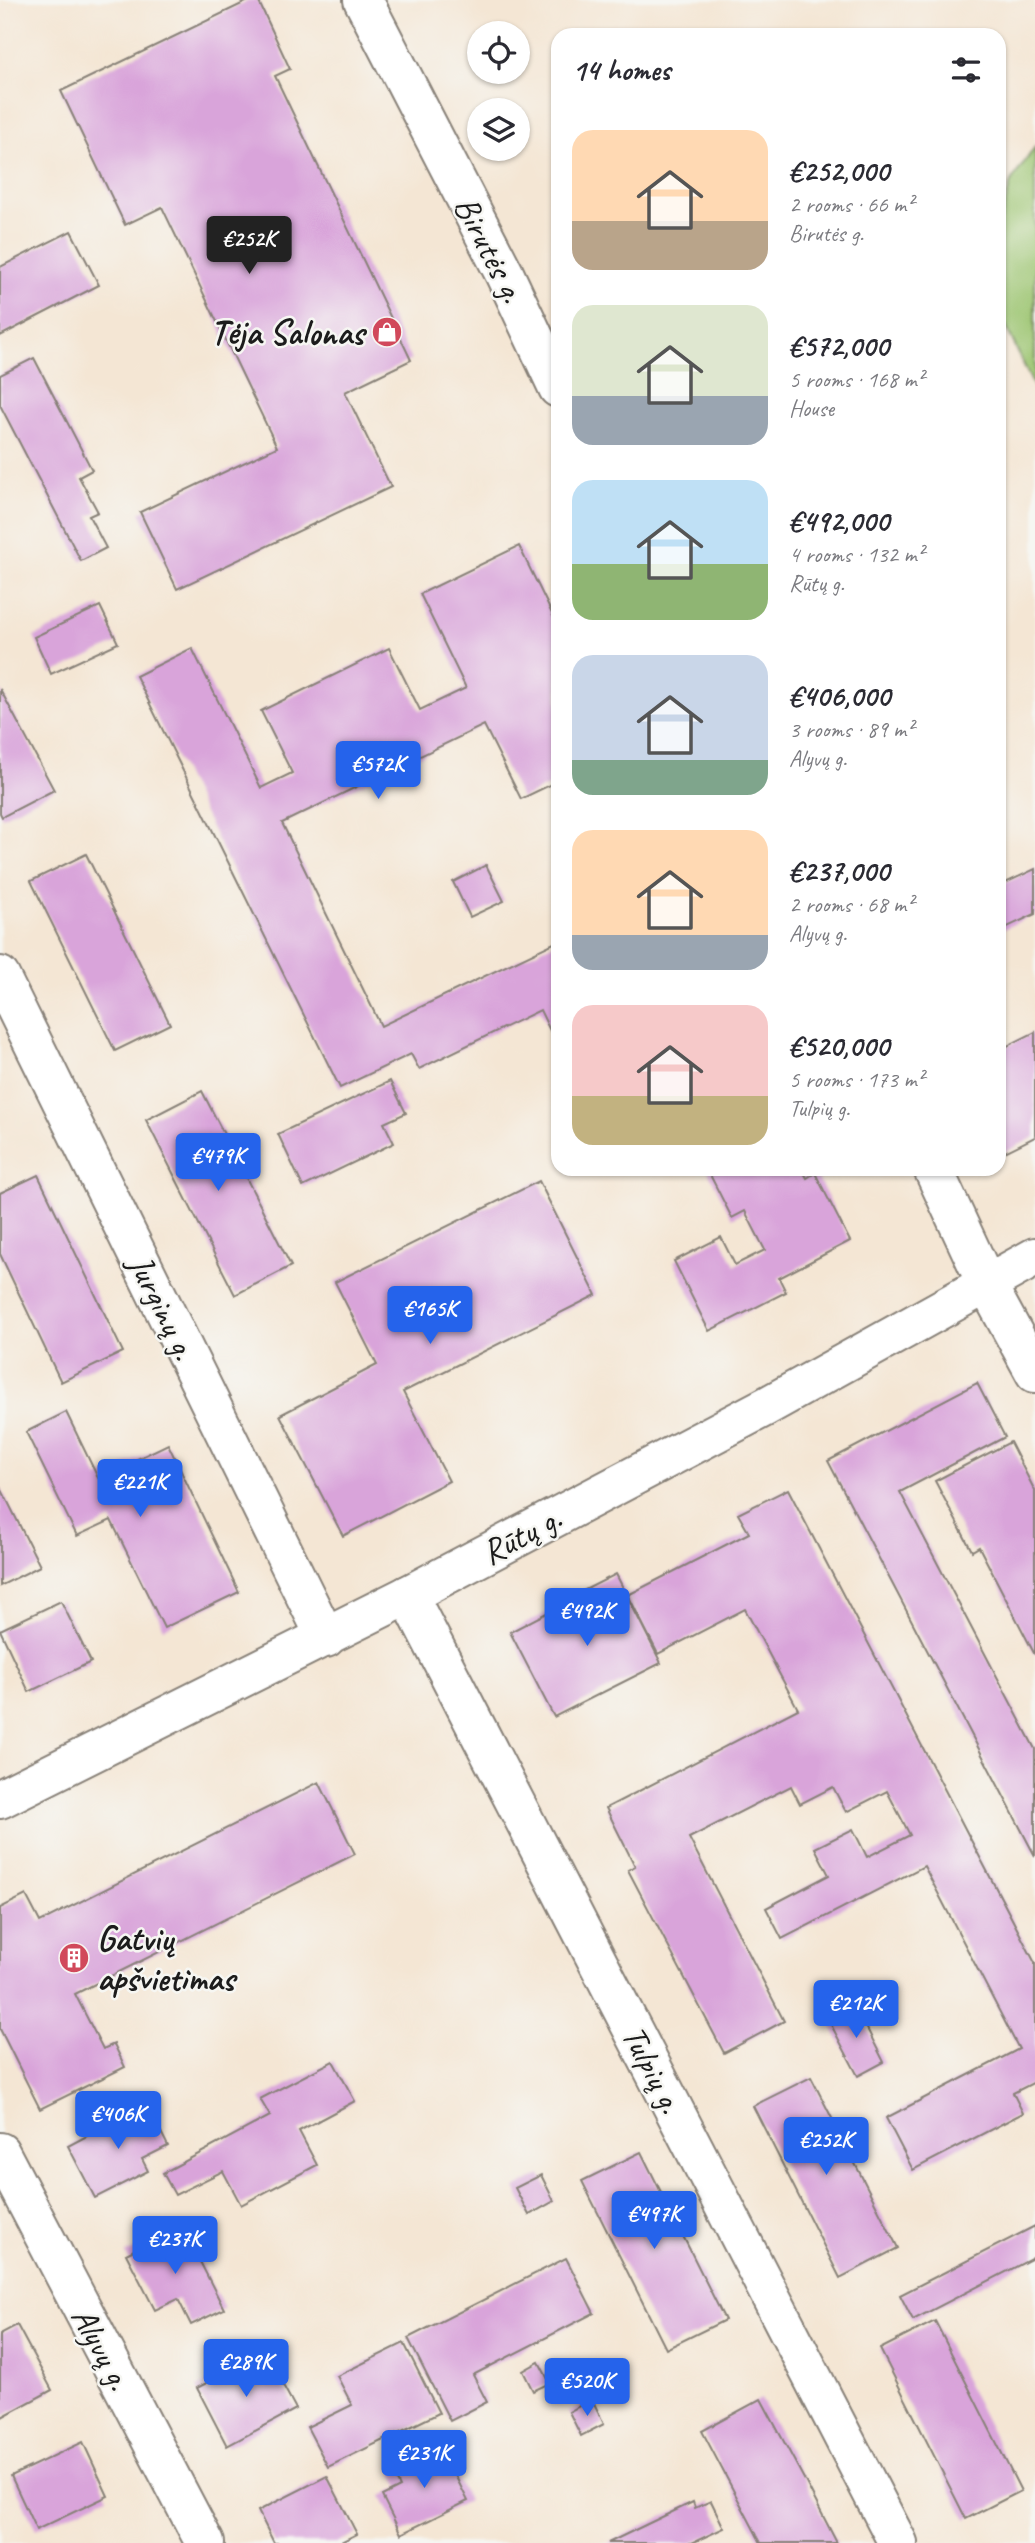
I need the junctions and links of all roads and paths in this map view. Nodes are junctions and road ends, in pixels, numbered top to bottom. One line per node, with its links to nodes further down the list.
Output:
1 (363, 0): 2 (street, Birutės g.)
2 (551, 373)
3 (0, 976): 9 (street, Jurginų g.)
4 (936, 1176): 6 (street)
5 (1035, 1257): 6 (street, Rūtų g.)
6 (986, 1283): 7 (street); 8 (street, Rūtų g.)
7 (1035, 1373)
8 (408, 1595): 9 (street, Rūtų g.); 13 (street, Tulpių g.)
9 (326, 1638): 10 (street, Rūtų g.)
10 (0, 1799)
11 (0, 2152): 12 (street, Alyvų g.)
12 (205, 2543)
13 (898, 2543)

